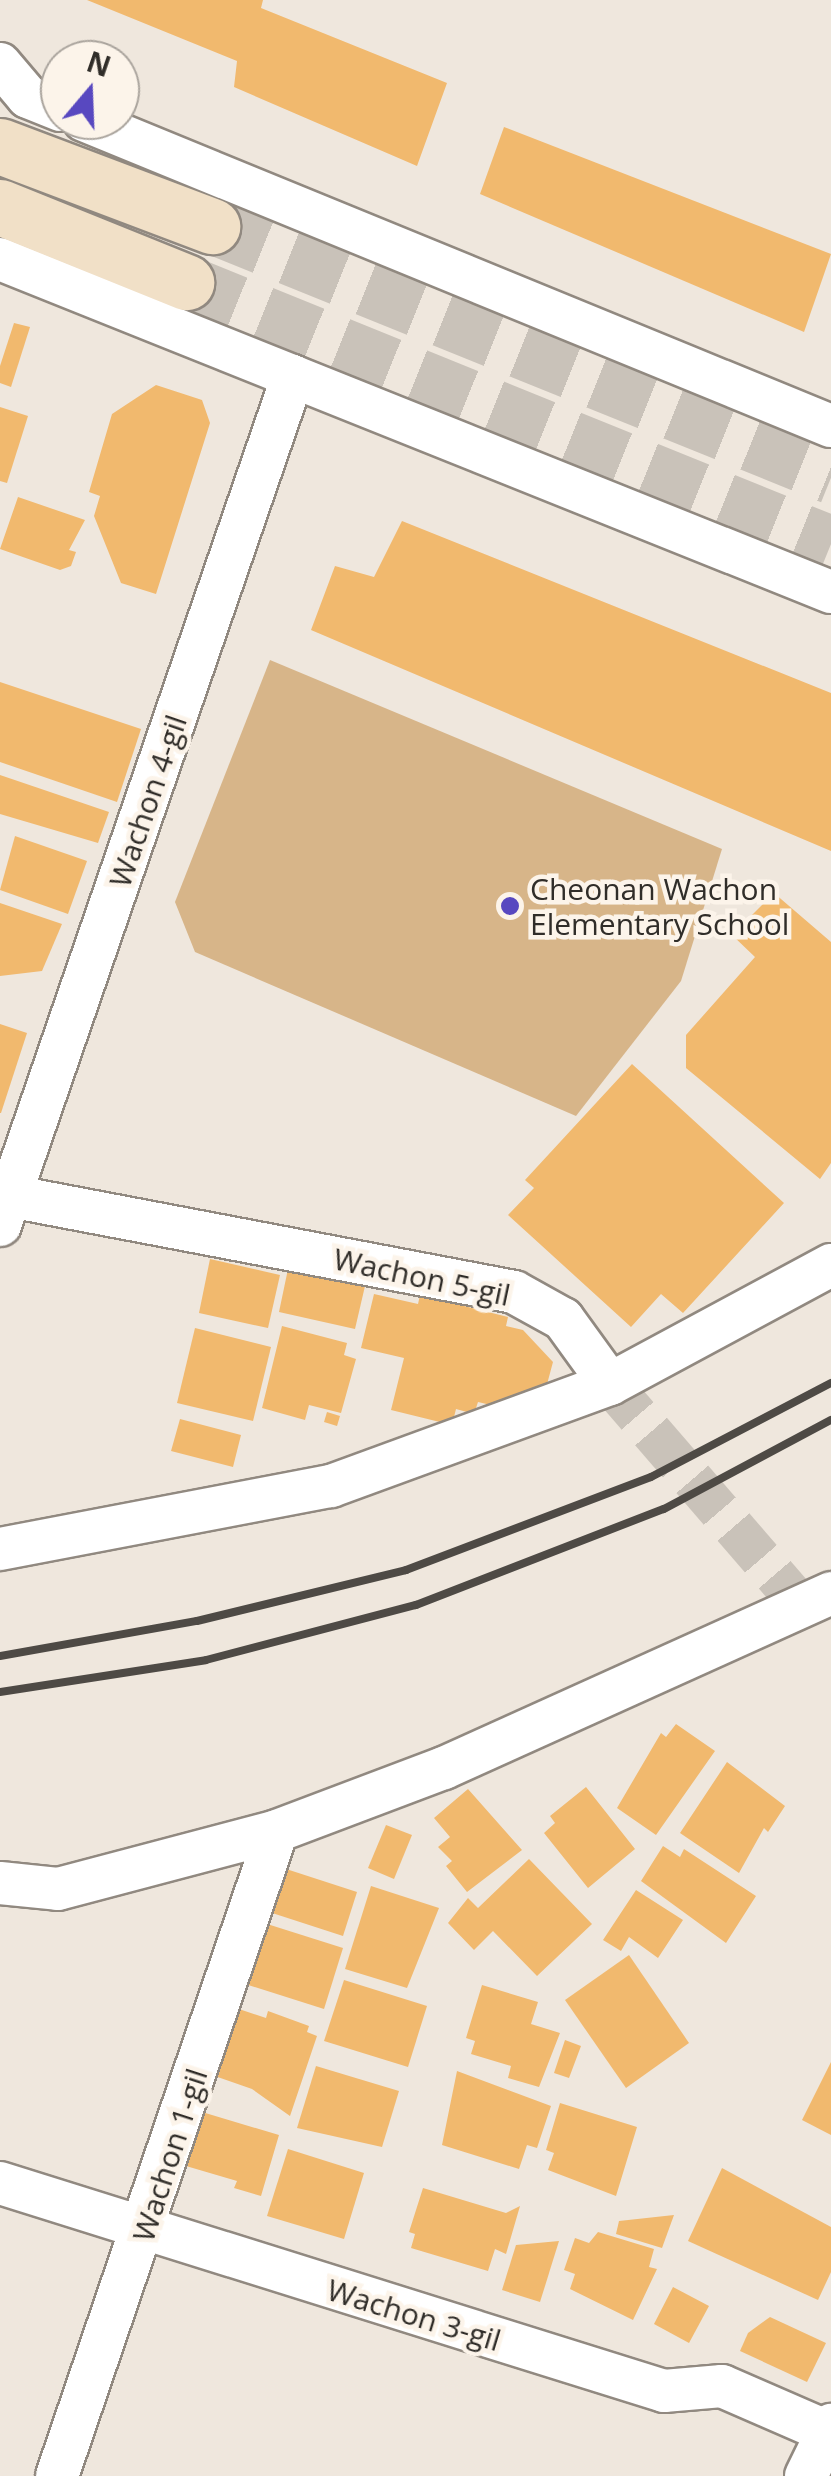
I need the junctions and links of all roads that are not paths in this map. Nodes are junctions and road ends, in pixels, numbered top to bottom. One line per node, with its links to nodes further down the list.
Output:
1 (0, 64): 2 (street)
2 (40, 102)
3 (133, 140): 10 (street)
4 (0, 146): 6 (street)
5 (0, 207): 8 (street)
6 (212, 226)
7 (0, 259): 9 (street)
8 (186, 282)
9 (293, 376): 11 (street); 12 (street, Wachon 4-gil)
10 (831, 426)
11 (831, 592)
12 (5, 1211): 14 (street, Wachon 5-gil)
13 (831, 1265): 14 (street)
14 (610, 1384): 15 (street)
15 (0, 1549)
16 (831, 1593): 17 (street)
17 (276, 1832): 18 (street); 20 (street, Wachon 1-gil)
18 (0, 1883)
19 (0, 2183): 20 (street, Wachon 3-gil)
20 (144, 2232): 21 (street, Wachon 3-gil); 22 (street, Wachon 1-gil)
21 (829, 2429): 23 (street)
22 (57, 2476)
23 (806, 2476)

